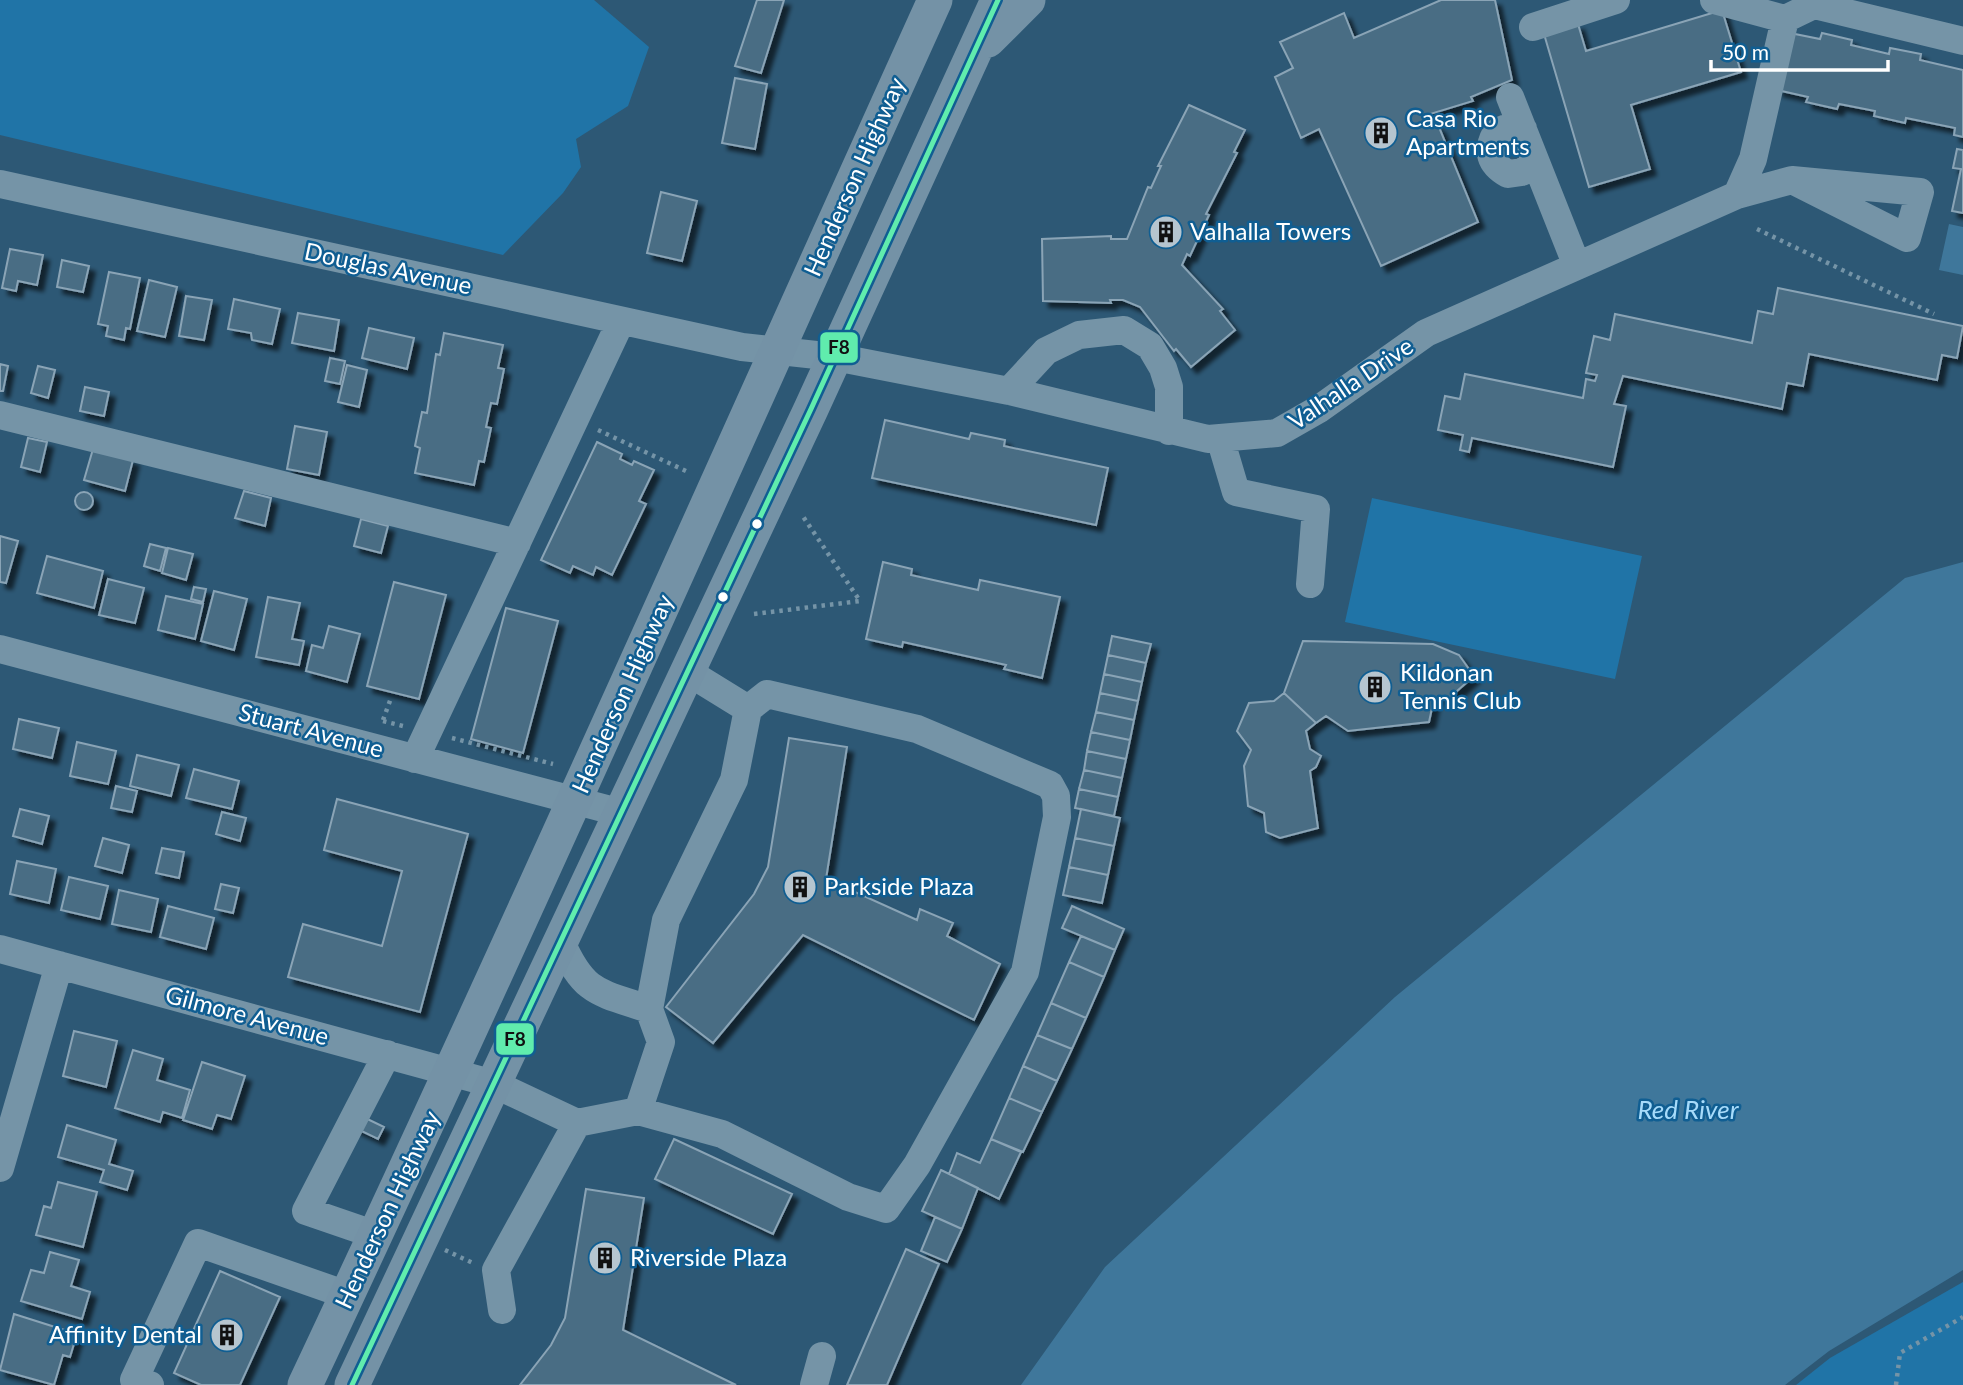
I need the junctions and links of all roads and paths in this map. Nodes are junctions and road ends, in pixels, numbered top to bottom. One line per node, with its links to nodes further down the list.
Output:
1 (934, 0): 20 (main road, Henderson Highway)
2 (998, 0): 9 (main road, Henderson Highway)
3 (1028, 0): 9 (main road)
4 (1616, 0): 7 (street)
5 (1714, 0): 6 (street)
6 (1785, 19): 8 (street); 15 (street)
7 (1533, 27)
8 (1963, 41)
9 (971, 57): 21 (main road, Henderson Highway)
10 (1510, 97): 11 (street)
11 (1523, 129): 12 (street); 12 (street)
12 (1536, 163): 17 (street)
13 (1793, 180): 15 (street, Valhalla Drive)
14 (0, 184): 19 (street, Douglas Avenue)
15 (1737, 195): 17 (street, Valhalla Drive)
16 (1756, 229): 18 (path)
17 (1577, 266): 26 (street, Valhalla Drive)
18 (1934, 314)
19 (621, 321): 20 (street, Douglas Avenue); 29 (street)
20 (776, 351): 21 (street, Valhalla Drive); 39 (main road, Henderson Highway)
21 (835, 357): 22 (street, Valhalla Drive); 33 (main road, Henderson Highway)
22 (1009, 391): 25 (street, Valhalla Drive); 25 (street)
23 (0, 415): 29 (street)
24 (597, 430): 27 (path)
25 (1169, 431): 26 (street, Valhalla Drive)
26 (1220, 438): 30 (street)
27 (686, 471)
28 (802, 515): 31 (path)
29 (517, 543): 36 (street)
30 (1310, 584)
31 (754, 614)
32 (0, 649): 37 (street, Stuart Avenue)
33 (688, 672): 34 (street); 40 (main road, Henderson Highway)
34 (748, 709): 44 (street); 48 (street)
35 (383, 721): 36 (path)
36 (428, 732): 37 (street); 38 (path)
37 (415, 759): 39 (street, Stuart Avenue)
38 (553, 764)
39 (576, 801): 40 (street, Stuart Avenue); 46 (main road, Henderson Highway)
40 (622, 813): 41 (main road, Henderson Highway)
41 (561, 942): 44 (street); 47 (main road, Henderson Highway)
42 (0, 949): 43 (street, Gilmore Avenue)
43 (59, 965): 45 (street, Gilmore Avenue); 50 (street)
44 (649, 1009): 48 (street)
45 (387, 1054): 46 (street, Gilmore Avenue); 51 (street)
46 (452, 1072): 47 (street, Gilmore Avenue); 51 (main road, Henderson Highway)
47 (494, 1084): 49 (street, Gilmore Avenue); 60 (main road, Henderson Highway)
48 (638, 1111): 49 (street)
49 (577, 1123): 53 (street)
50 (0, 1168)
51 (376, 1235): 54 (main road, Henderson Highway)
52 (443, 1249): 53 (path)
53 (496, 1270): 55 (street)
54 (348, 1295): 58 (street); 59 (main road, Henderson Highway)
55 (502, 1310)
56 (1963, 1317): 62 (path)
57 (822, 1356): 61 (street)
58 (139, 1383)
59 (305, 1385)
60 (352, 1385)
61 (814, 1385)
62 (1896, 1385)

